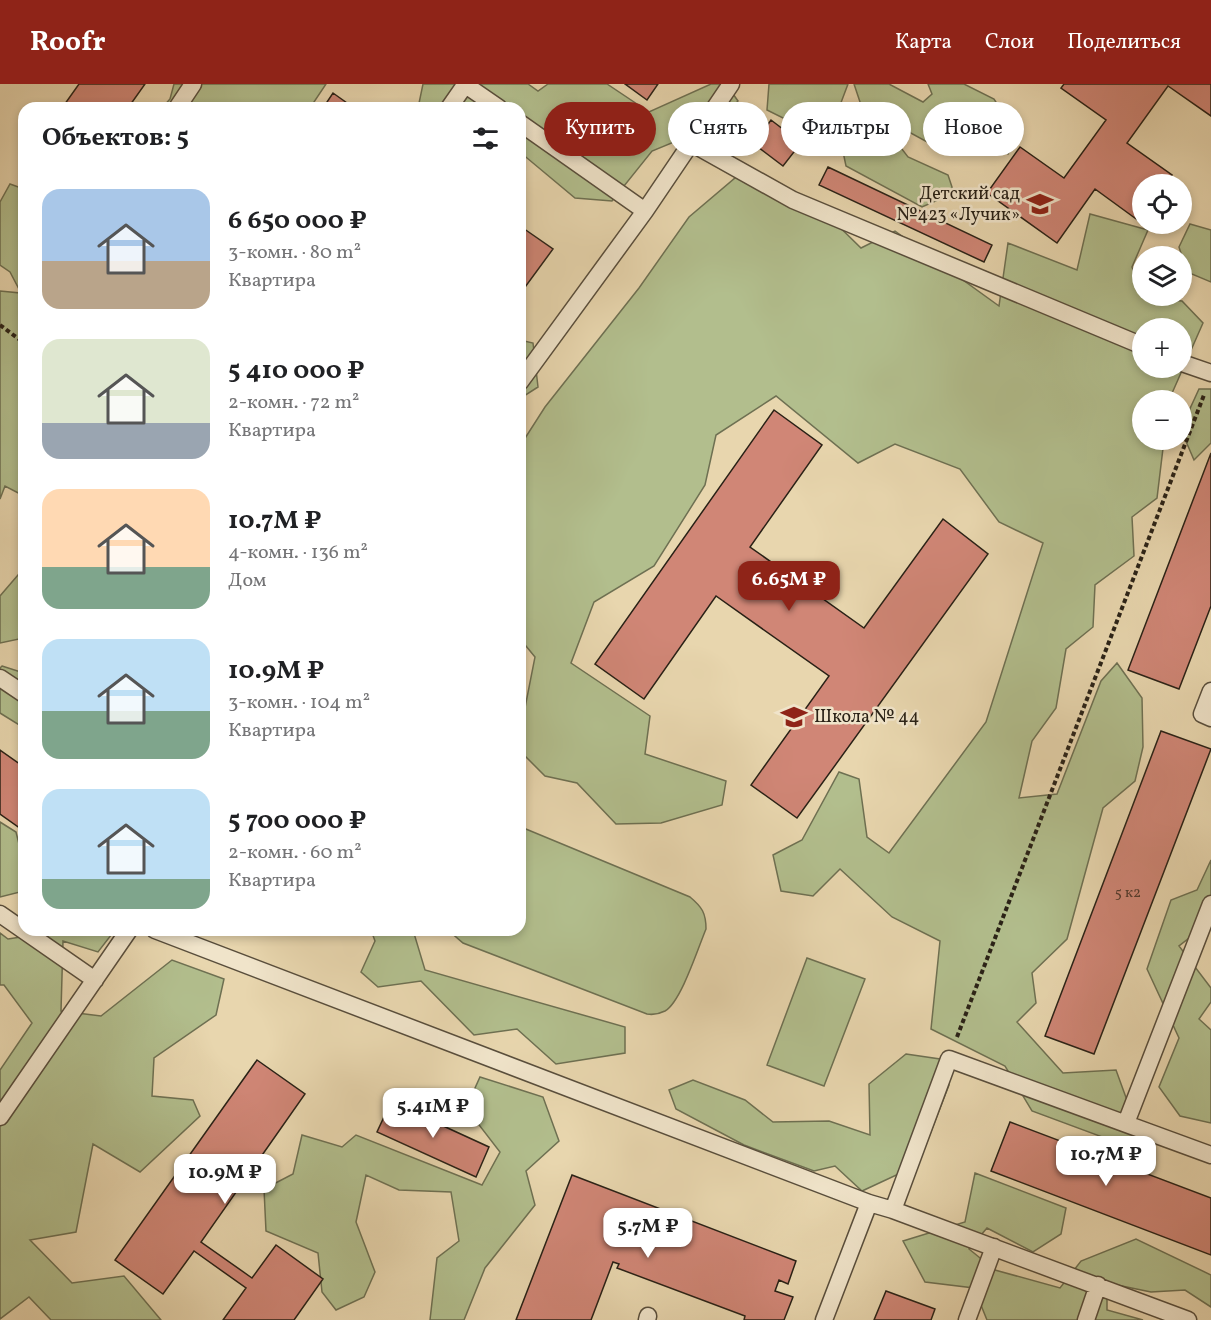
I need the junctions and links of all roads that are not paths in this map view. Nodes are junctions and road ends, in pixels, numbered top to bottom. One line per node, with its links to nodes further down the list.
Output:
1 (193, 84): 4 (lane)
2 (465, 84): 5 (lane); 6 (lane)
3 (731, 84): 7 (lane)
4 (181, 102)
5 (453, 102)
6 (490, 102)
7 (719, 102)
8 (526, 127): 11 (lane)
9 (683, 156): 11 (lane)
10 (713, 156): 12 (lane)
11 (645, 211): 14 (lane)
12 (1132, 341)
13 (1192, 369): 15 (lane)
14 (526, 374)
15 (1209, 380)
16 (0, 678): 17 (lane)
17 (18, 689)
18 (1211, 691): 19 (lane)
19 (1211, 718)
20 (1211, 904): 28 (lane)
21 (0, 914): 22 (lane)
22 (18, 927)
23 (32, 936): 26 (lane)
24 (125, 936): 26 (lane)
25 (171, 936): 30 (lane)
26 (95, 980): 27 (lane)
27 (0, 1117)
28 (1126, 1123): 29 (lane); 31 (lane)
29 (1211, 1155)
30 (869, 1203): 31 (lane); 34 (lane)
31 (893, 1210): 32 (lane)
32 (994, 1247): 33 (lane); 35 (lane)
33 (1098, 1285): 36 (lane); 37 (lane)
34 (824, 1320)
35 (967, 1320)
36 (1086, 1320)
37 (1188, 1320)

